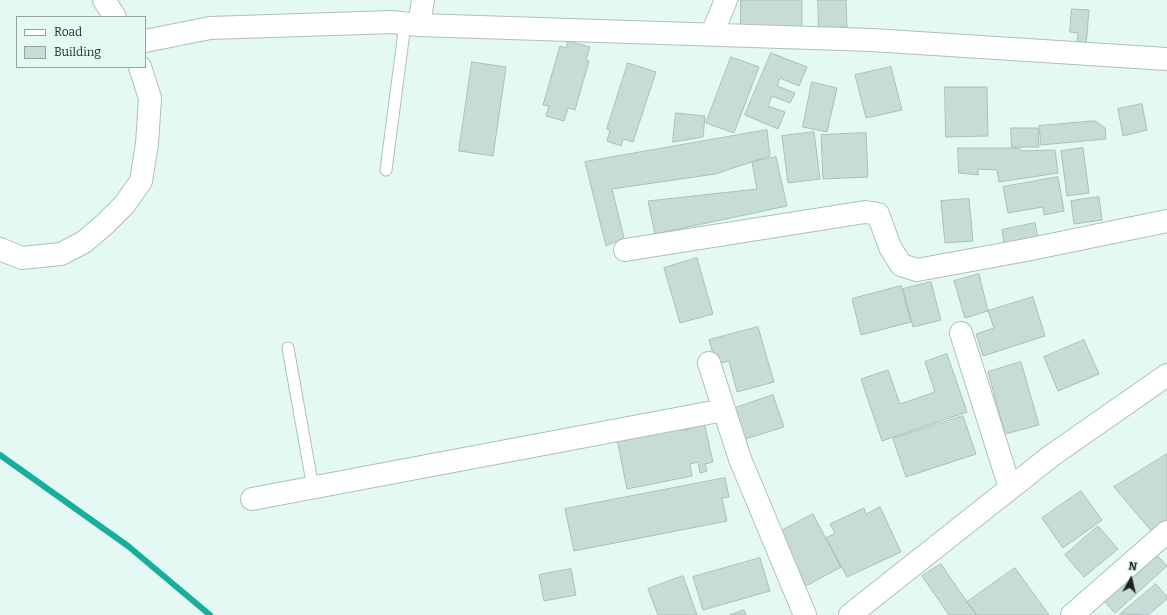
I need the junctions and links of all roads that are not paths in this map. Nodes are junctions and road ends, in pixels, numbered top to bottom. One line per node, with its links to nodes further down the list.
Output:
1 (104, 0): 4 (street)
2 (423, 0): 5 (street)
3 (726, 0): 6 (street)
4 (114, 16)
5 (412, 24): 6 (street); 7 (street); 10 (lane)
6 (712, 34): 8 (street)
7 (146, 40)
8 (1167, 59)
9 (140, 68): 12 (street)
10 (386, 170)
11 (1167, 221): 13 (street)
12 (0, 249)
13 (625, 250)
14 (961, 333): 20 (street)
15 (288, 348): 19 (lane)
16 (708, 363): 18 (street)
17 (1167, 374): 20 (street)
18 (724, 410): 19 (street); 23 (street)
19 (313, 488): 21 (street)
20 (1010, 488): 24 (street)
21 (252, 499)
22 (1167, 532): 25 (street)
23 (805, 615)
24 (850, 615)
25 (1072, 615)

